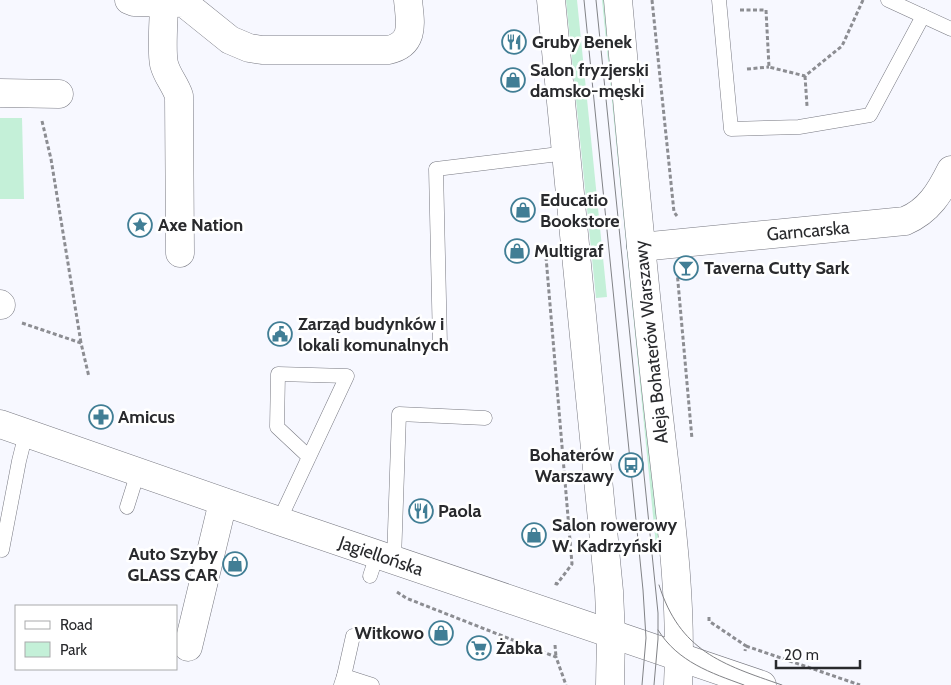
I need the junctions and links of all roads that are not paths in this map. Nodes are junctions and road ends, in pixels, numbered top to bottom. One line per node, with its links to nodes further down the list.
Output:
1 (129, 0): 6 (street)
2 (408, 0): 6 (street)
3 (551, 0): 12 (street)
4 (618, 0): 14 (street, Aleja Bohaterów Warszawy)
5 (888, 0): 8 (lane)
6 (164, 2): 15 (street)
7 (719, 5): 8 (lane)
8 (923, 16): 9 (lane)
9 (951, 29)
10 (0, 93): 11 (street)
11 (47, 93)
12 (567, 154): 16 (lane); 27 (street)
13 (951, 170): 14 (street, Garncarska)
14 (641, 247): 30 (street, Aleja Bohaterów Warszawy)
15 (180, 253)
16 (440, 344)
17 (485, 418): 26 (lane)
18 (0, 424): 19 (street, Jagiellońska)
19 (26, 433): 21 (street, Jagiellońska); 25 (lane)
20 (309, 457): 20 (lane); 24 (lane)
21 (138, 472): 22 (street, Jagiellońska); 23 (lane)
22 (223, 502): 24 (street, Jagiellońska); 29 (street)
23 (127, 508)
24 (279, 522): 26 (street, Jagiellońska)
25 (2, 550)
26 (380, 564): 27 (street, Jagiellońska)
27 (611, 634): 30 (street, Jagiellońska); 33 (street)
28 (354, 636): 31 (lane)
29 (188, 647)
30 (679, 656): 34 (street, Aleja Bohaterów Warszawy); 35 (street, Jagiellońska)
31 (342, 680): 32 (lane)
32 (372, 685)
33 (610, 685)
34 (678, 685)
35 (762, 685)

